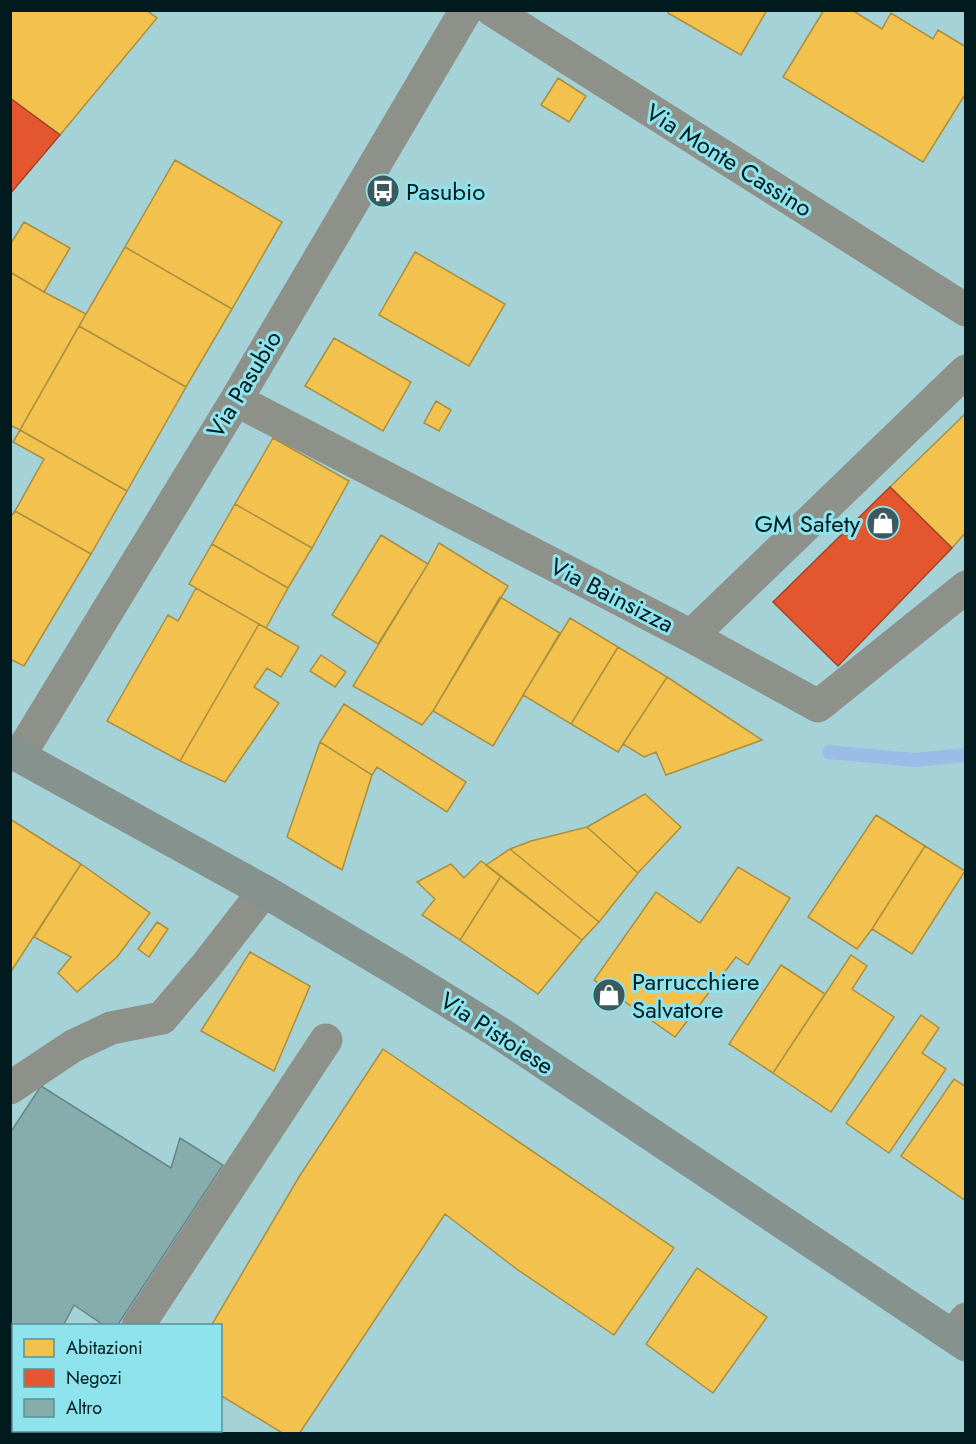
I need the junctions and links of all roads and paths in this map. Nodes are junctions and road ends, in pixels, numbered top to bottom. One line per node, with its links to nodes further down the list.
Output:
1 (466, 10): 5 (street, Via Pasubio)
2 (492, 10): 3 (street, Via Monte Cassino)
3 (966, 310)
4 (966, 371): 7 (street)
5 (236, 400): 7 (street, Via Bainsizza); 8 (street, Via Pasubio)
6 (966, 587): 7 (street, Via Bainsizza)
7 (691, 636)
8 (15, 753): 9 (main road, Via Pistoiese)
9 (264, 891): 11 (street); 13 (main road, Via Pistoiese)
10 (326, 1040): 12 (street)
11 (10, 1088)
12 (139, 1324)
13 (962, 1333)

